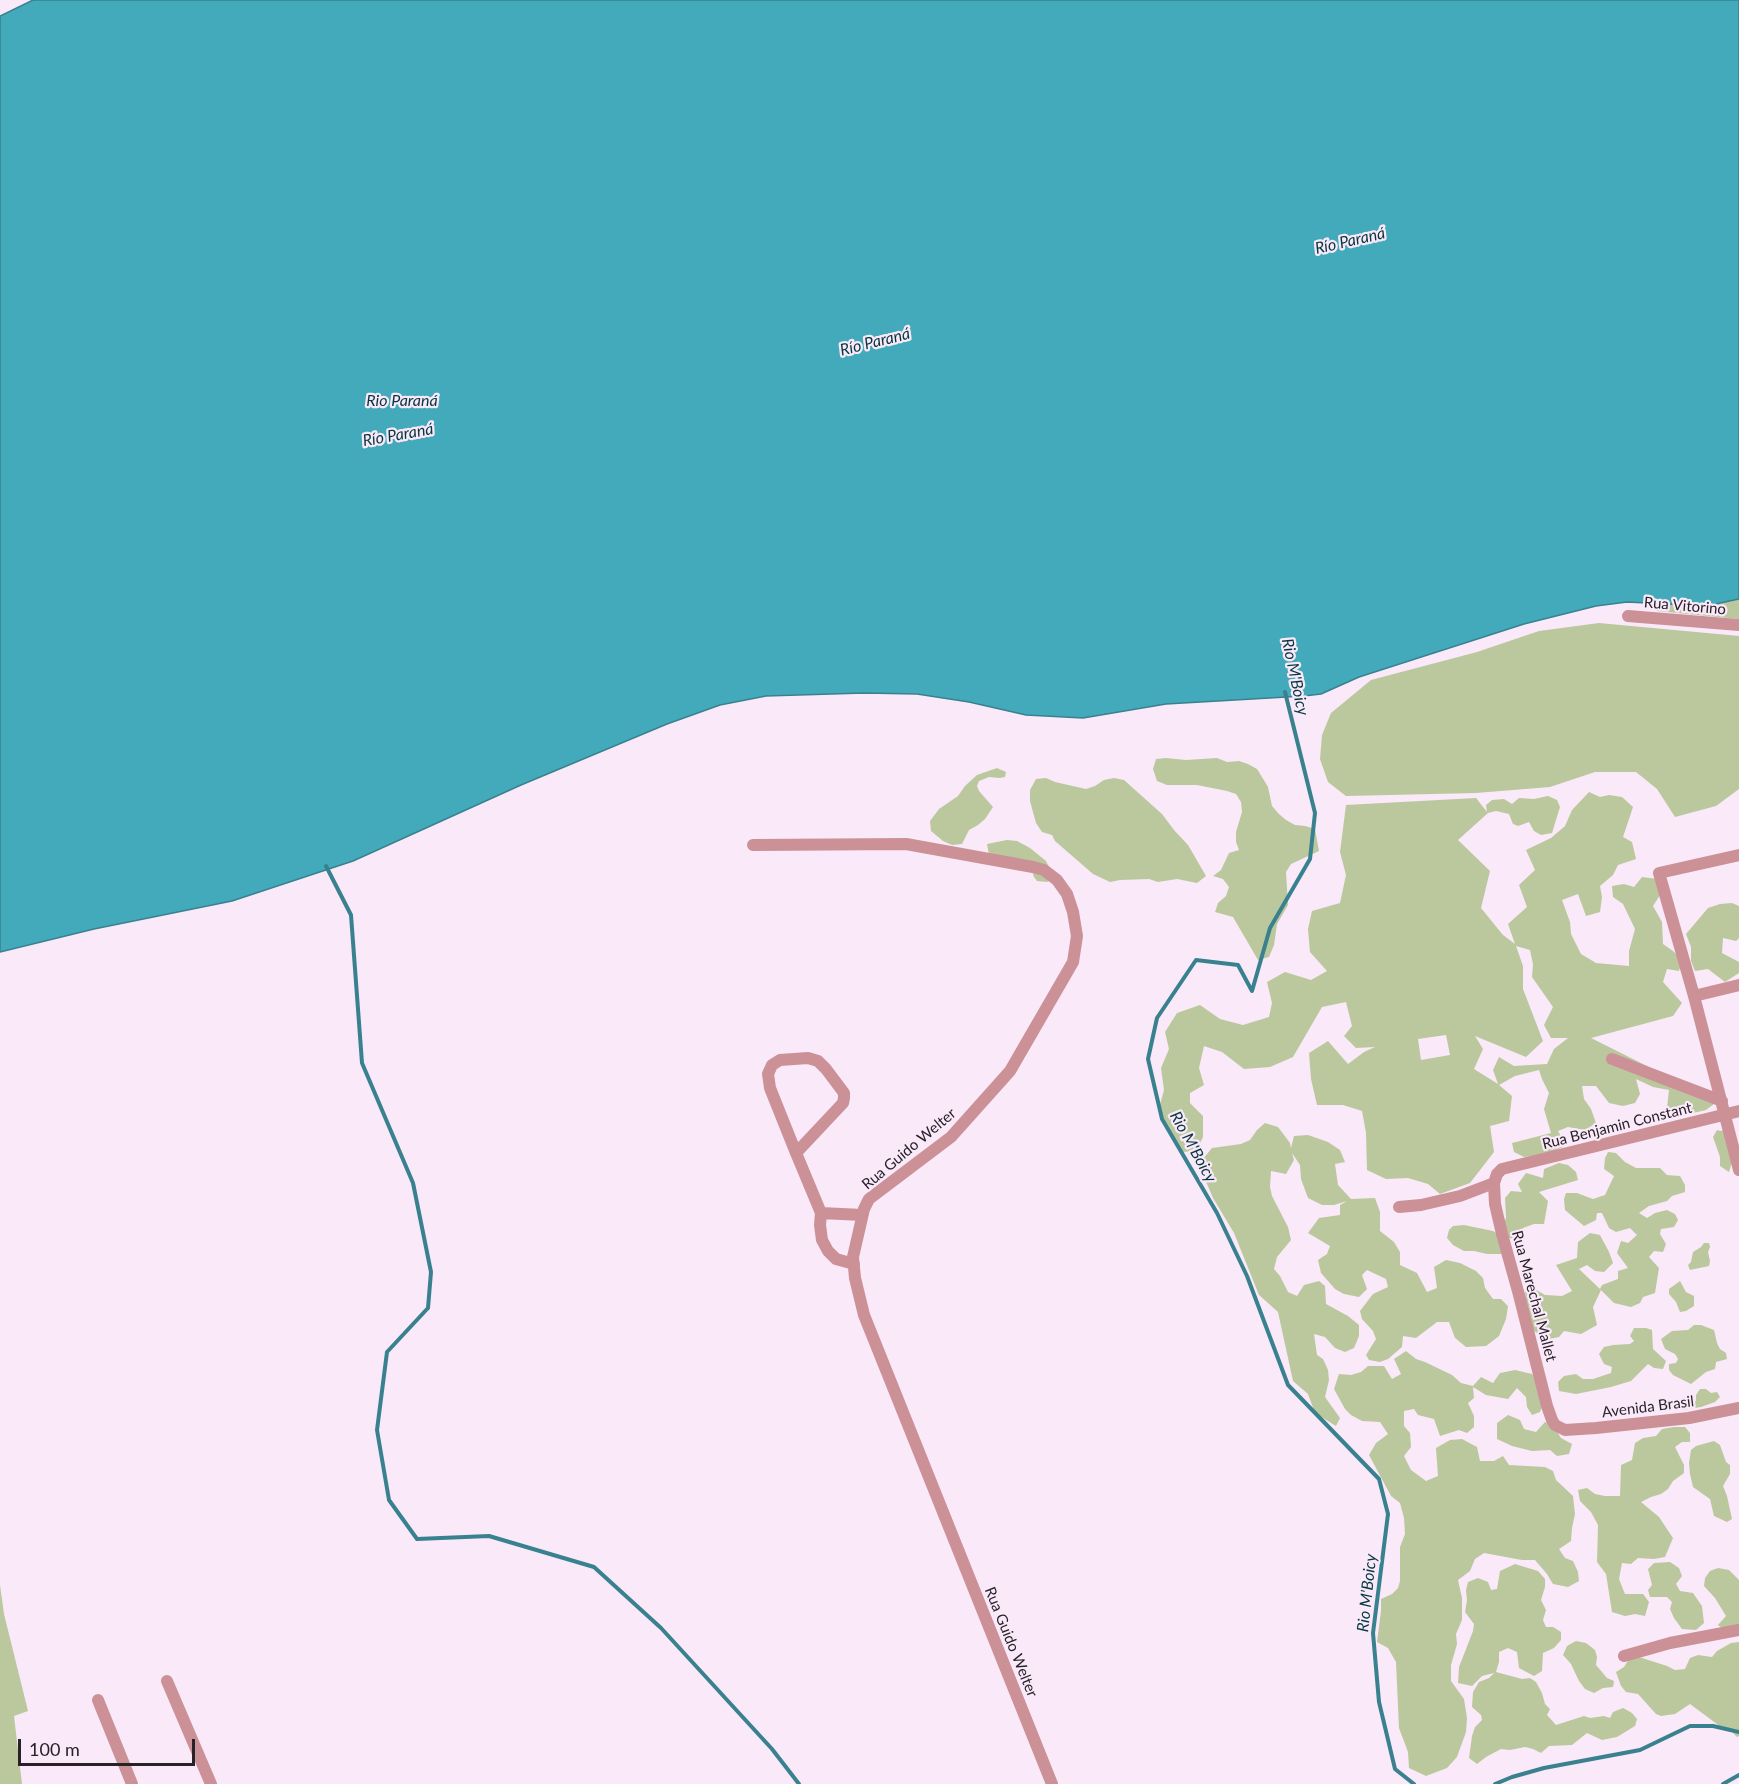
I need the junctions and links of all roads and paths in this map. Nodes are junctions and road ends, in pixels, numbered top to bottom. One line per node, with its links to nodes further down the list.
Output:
1 (1628, 616): 2 (street, Rua Vitorino)
2 (1739, 625)
3 (753, 845): 16 (street, Rua Guido Welter)
4 (1739, 855): 6 (street)
5 (1739, 985): 6 (street)
6 (1694, 996): 8 (street)
7 (1612, 1059): 8 (street)
8 (1722, 1101): 10 (street)
9 (1739, 1111): 10 (street, Rua Benjamin Constant)
10 (1725, 1114): 12 (street); 13 (street, Rua Benjamin Constant)
11 (796, 1153): 11 (street); 15 (street)
12 (1739, 1170)
13 (1494, 1183): 14 (street); 19 (street, Rua Marechal Mallet)
14 (1399, 1207)
15 (821, 1213): 16 (street); 17 (street)
16 (862, 1215): 17 (street, Rua Guido Welter)
17 (854, 1264): 26 (street, Rua Guido Welter)
18 (1739, 1408): 19 (street, Avenida Brasil)
19 (1560, 1428)
20 (1739, 1630): 21 (street)
21 (1624, 1656)
22 (166, 1682): 25 (street)
23 (98, 1700): 24 (street)
24 (132, 1784)
25 (211, 1784)
26 (1052, 1784)

